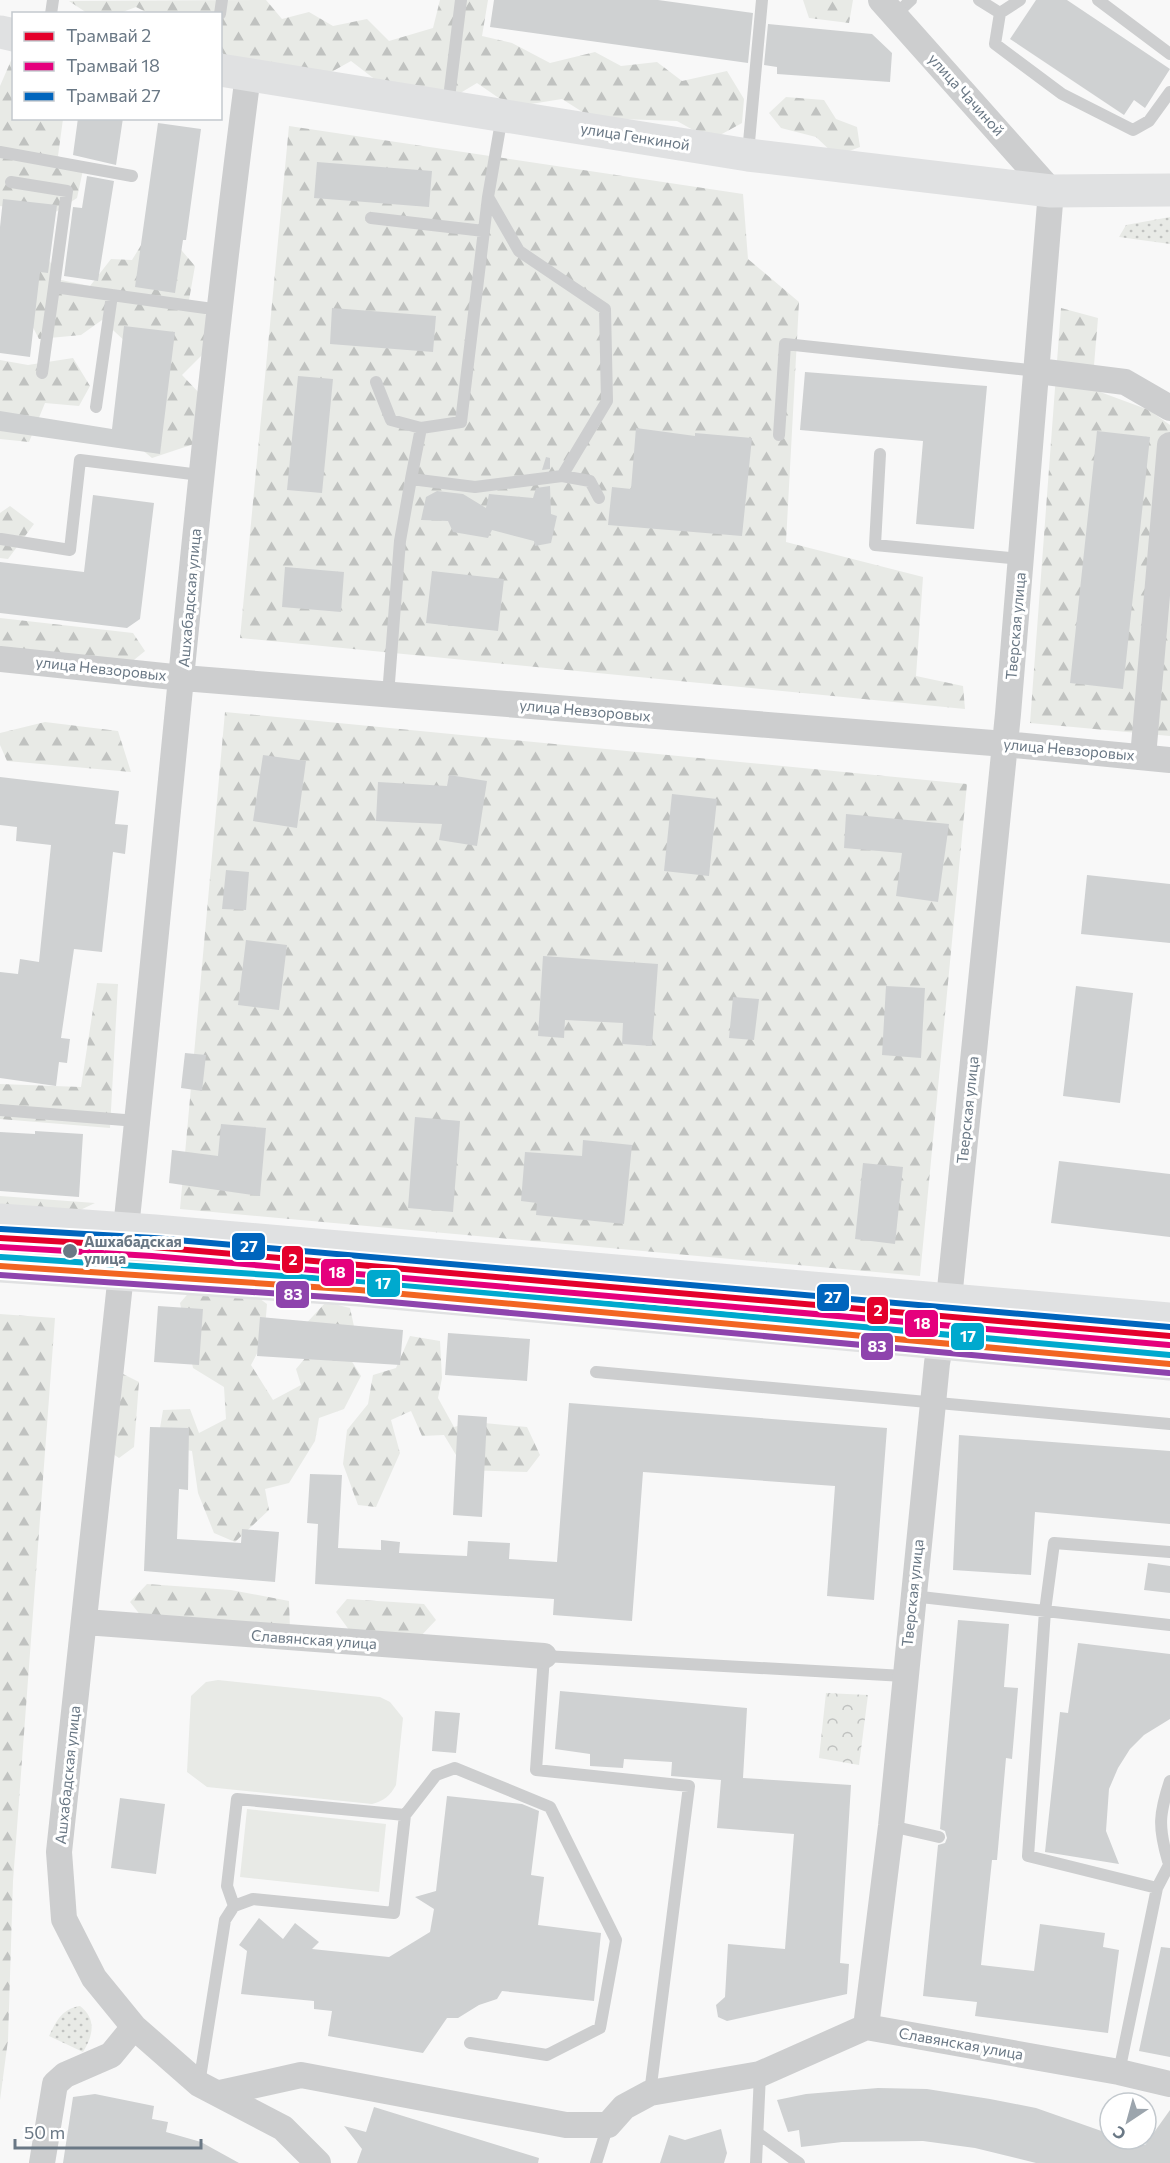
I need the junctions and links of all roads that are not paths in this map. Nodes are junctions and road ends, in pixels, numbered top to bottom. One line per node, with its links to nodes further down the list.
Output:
1 (461, 0): 11 (lane)
2 (762, 0): 14 (lane)
3 (979, 0): 7 (lane)
4 (1020, 0): 7 (lane)
5 (1098, 0): 8 (lane)
6 (895, 5): 18 (street, улица Чачиной)
7 (1000, 13): 10 (lane)
8 (1170, 54)
9 (234, 72): 11 (main road, улица Генкиной); 24 (street, Ашхабадская улица)
10 (1170, 92)
11 (447, 107): 12 (main road, улица Генкиной)
12 (502, 116): 14 (main road, улица Генкиной); 19 (lane)
13 (0, 152): 15 (lane)
14 (748, 154): 18 (main road, улица Генкиной)
15 (132, 176)
16 (11, 182): 22 (lane)
17 (1170, 190): 18 (main road, улица Генкиной)
18 (1051, 191): 25 (street, Тверская улица)
19 (488, 196): 21 (lane); 35 (lane)
20 (371, 218): 21 (lane)
21 (484, 231): 30 (lane)
22 (54, 287): 23 (lane); 26 (lane)
23 (112, 295): 24 (lane); 28 (lane)
24 (220, 310): 34 (street, Ашхабадская улица)
25 (1038, 371): 29 (street); 31 (lane); 39 (street, Тверская улица)
26 (42, 373)
27 (376, 382): 30 (lane)
28 (96, 407)
29 (1170, 408)
30 (421, 428): 36 (lane)
31 (779, 435)
32 (1170, 446): 44 (street)
33 (880, 454): 39 (lane)
34 (200, 475): 38 (lane); 41 (street, Ашхабадская улица)
35 (562, 476): 36 (lane); 37 (lane)
36 (411, 479): 42 (lane)
37 (599, 498)
38 (1, 539)
39 (1022, 559): 43 (street, Тверская улица)
40 (0, 658): 41 (street, улица Невзоровых)
41 (183, 678): 42 (street, улица Невзоровых); 47 (street, Ашхабадская улица)
42 (388, 695): 43 (street, улица Невзоровых)
43 (1005, 744): 44 (street, улица Невзоровых); 52 (street, Тверская улица)
44 (1143, 757): 45 (street, улица Невзоровых)
45 (1170, 760)
46 (0, 1110): 47 (lane)
47 (137, 1121): 49 (street, Ашхабадская улица)
48 (0, 1220): 49 (main road)
49 (126, 1228): 52 (main road)
50 (0, 1266): 51 (main road)
51 (121, 1274): 54 (main road); 62 (street, Ашхабадская улица)
52 (949, 1299): 53 (main road); 54 (street, Тверская улица)
53 (1170, 1319)
54 (940, 1343): 55 (main road); 57 (street, Тверская улица)
55 (1170, 1364)
56 (596, 1372): 57 (lane)
57 (933, 1401): 58 (lane); 60 (street, Тверская улица)
58 (1170, 1424)
59 (1170, 1552): 61 (lane)
60 (912, 1596): 61 (lane); 65 (street, Тверская улица)
61 (1045, 1611): 63 (lane); 71 (lane)
62 (85, 1622): 64 (street, Славянская улица); 73 (street, Ашхабадская улица)
63 (1170, 1625)
64 (544, 1656): 65 (lane); 80 (lane)
65 (904, 1676): 68 (street, Тверская улица)
66 (1170, 1781): 70 (lane)
67 (405, 1815): 72 (lane); 72 (lane); 75 (lane)
68 (891, 1826): 69 (lane); 74 (street, Тверская улица)
69 (939, 1837)
70 (1169, 1862): 71 (lane)
71 (1157, 1888): 76 (lane)
72 (234, 1906): 79 (lane)
73 (135, 2027): 79 (street, Ашхабадская улица); 83 (street)
74 (866, 2027): 76 (street, Славянская улица); 77 (street)
75 (470, 2043)
76 (1119, 2072): 78 (street, Славянская улица)
77 (760, 2074): 80 (street); 82 (lane)
78 (1170, 2084)
79 (209, 2089): 81 (street); 84 (street, Ашхабадская улица)
80 (650, 2093): 81 (street)
81 (608, 2125): 85 (lane)
82 (759, 2134): 86 (lane); 87 (lane)
83 (42, 2163)
84 (318, 2163)
85 (596, 2163)
86 (756, 2163)
87 (799, 2163)

